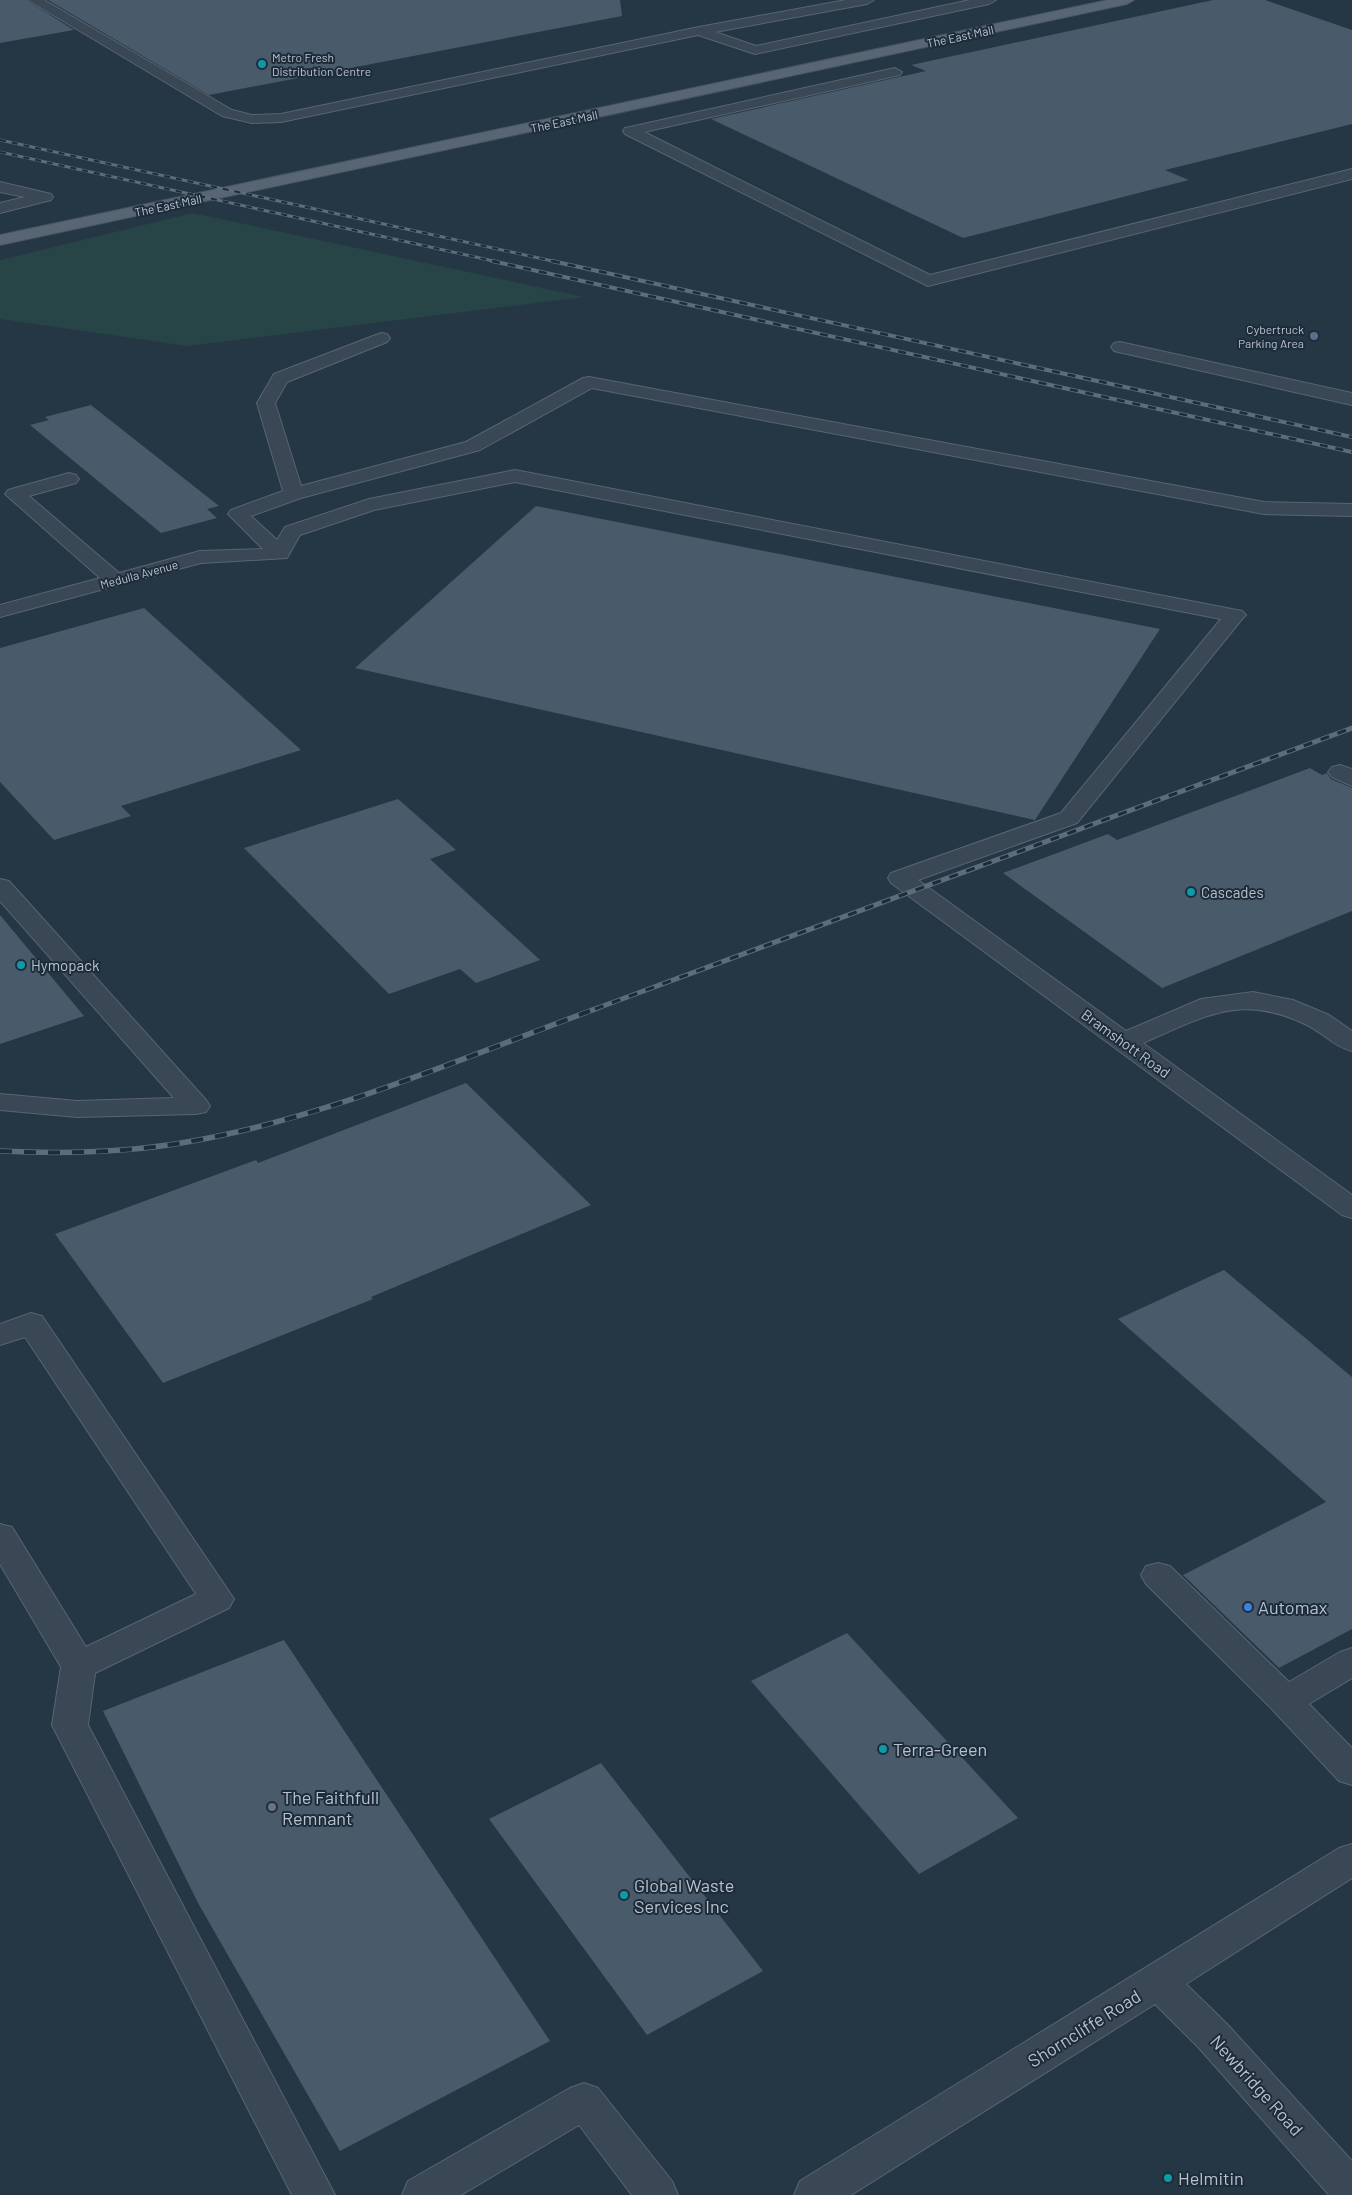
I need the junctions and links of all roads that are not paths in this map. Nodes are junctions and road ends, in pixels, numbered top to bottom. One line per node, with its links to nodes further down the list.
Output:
1 (35, 0): 5 (street)
2 (867, 0): 5 (street)
3 (989, 0): 5 (street)
4 (1127, 0): 10 (main road, The East Mall)
5 (699, 31)
6 (895, 72): 7 (street)
7 (1352, 174)
8 (0, 188): 9 (street)
9 (0, 208)
10 (0, 240)
11 (381, 338): 15 (street)
12 (1120, 346): 13 (street)
13 (1352, 399)
14 (69, 479): 18 (street)
15 (294, 494): 16 (street); 17 (street)
16 (1352, 510)
17 (280, 554): 18 (street, Medulla Avenue); 21 (street, Bramshott Road)
18 (115, 580): 19 (street, Medulla Avenue)
19 (0, 611)
20 (0, 886): 23 (street)
21 (1124, 1041): 22 (street); 24 (street, Bramshott Road)
22 (1352, 1043)
23 (0, 1102)
24 (1352, 1209)
25 (0, 1335): 29 (street)
26 (0, 1536): 29 (street)
27 (1158, 1575): 30 (street)
28 (1352, 1661): 30 (street)
29 (79, 1666): 35 (street)
30 (1286, 1701): 31 (street)
31 (1352, 1770)
32 (1352, 1859): 33 (street, Shorncliffe Road)
33 (1158, 1982): 34 (street, Newbridge Road); 38 (street, Shorncliffe Road)
34 (1352, 2192)
35 (314, 2195)
36 (423, 2195): 37 (street)
37 (657, 2195)
38 (815, 2195)

